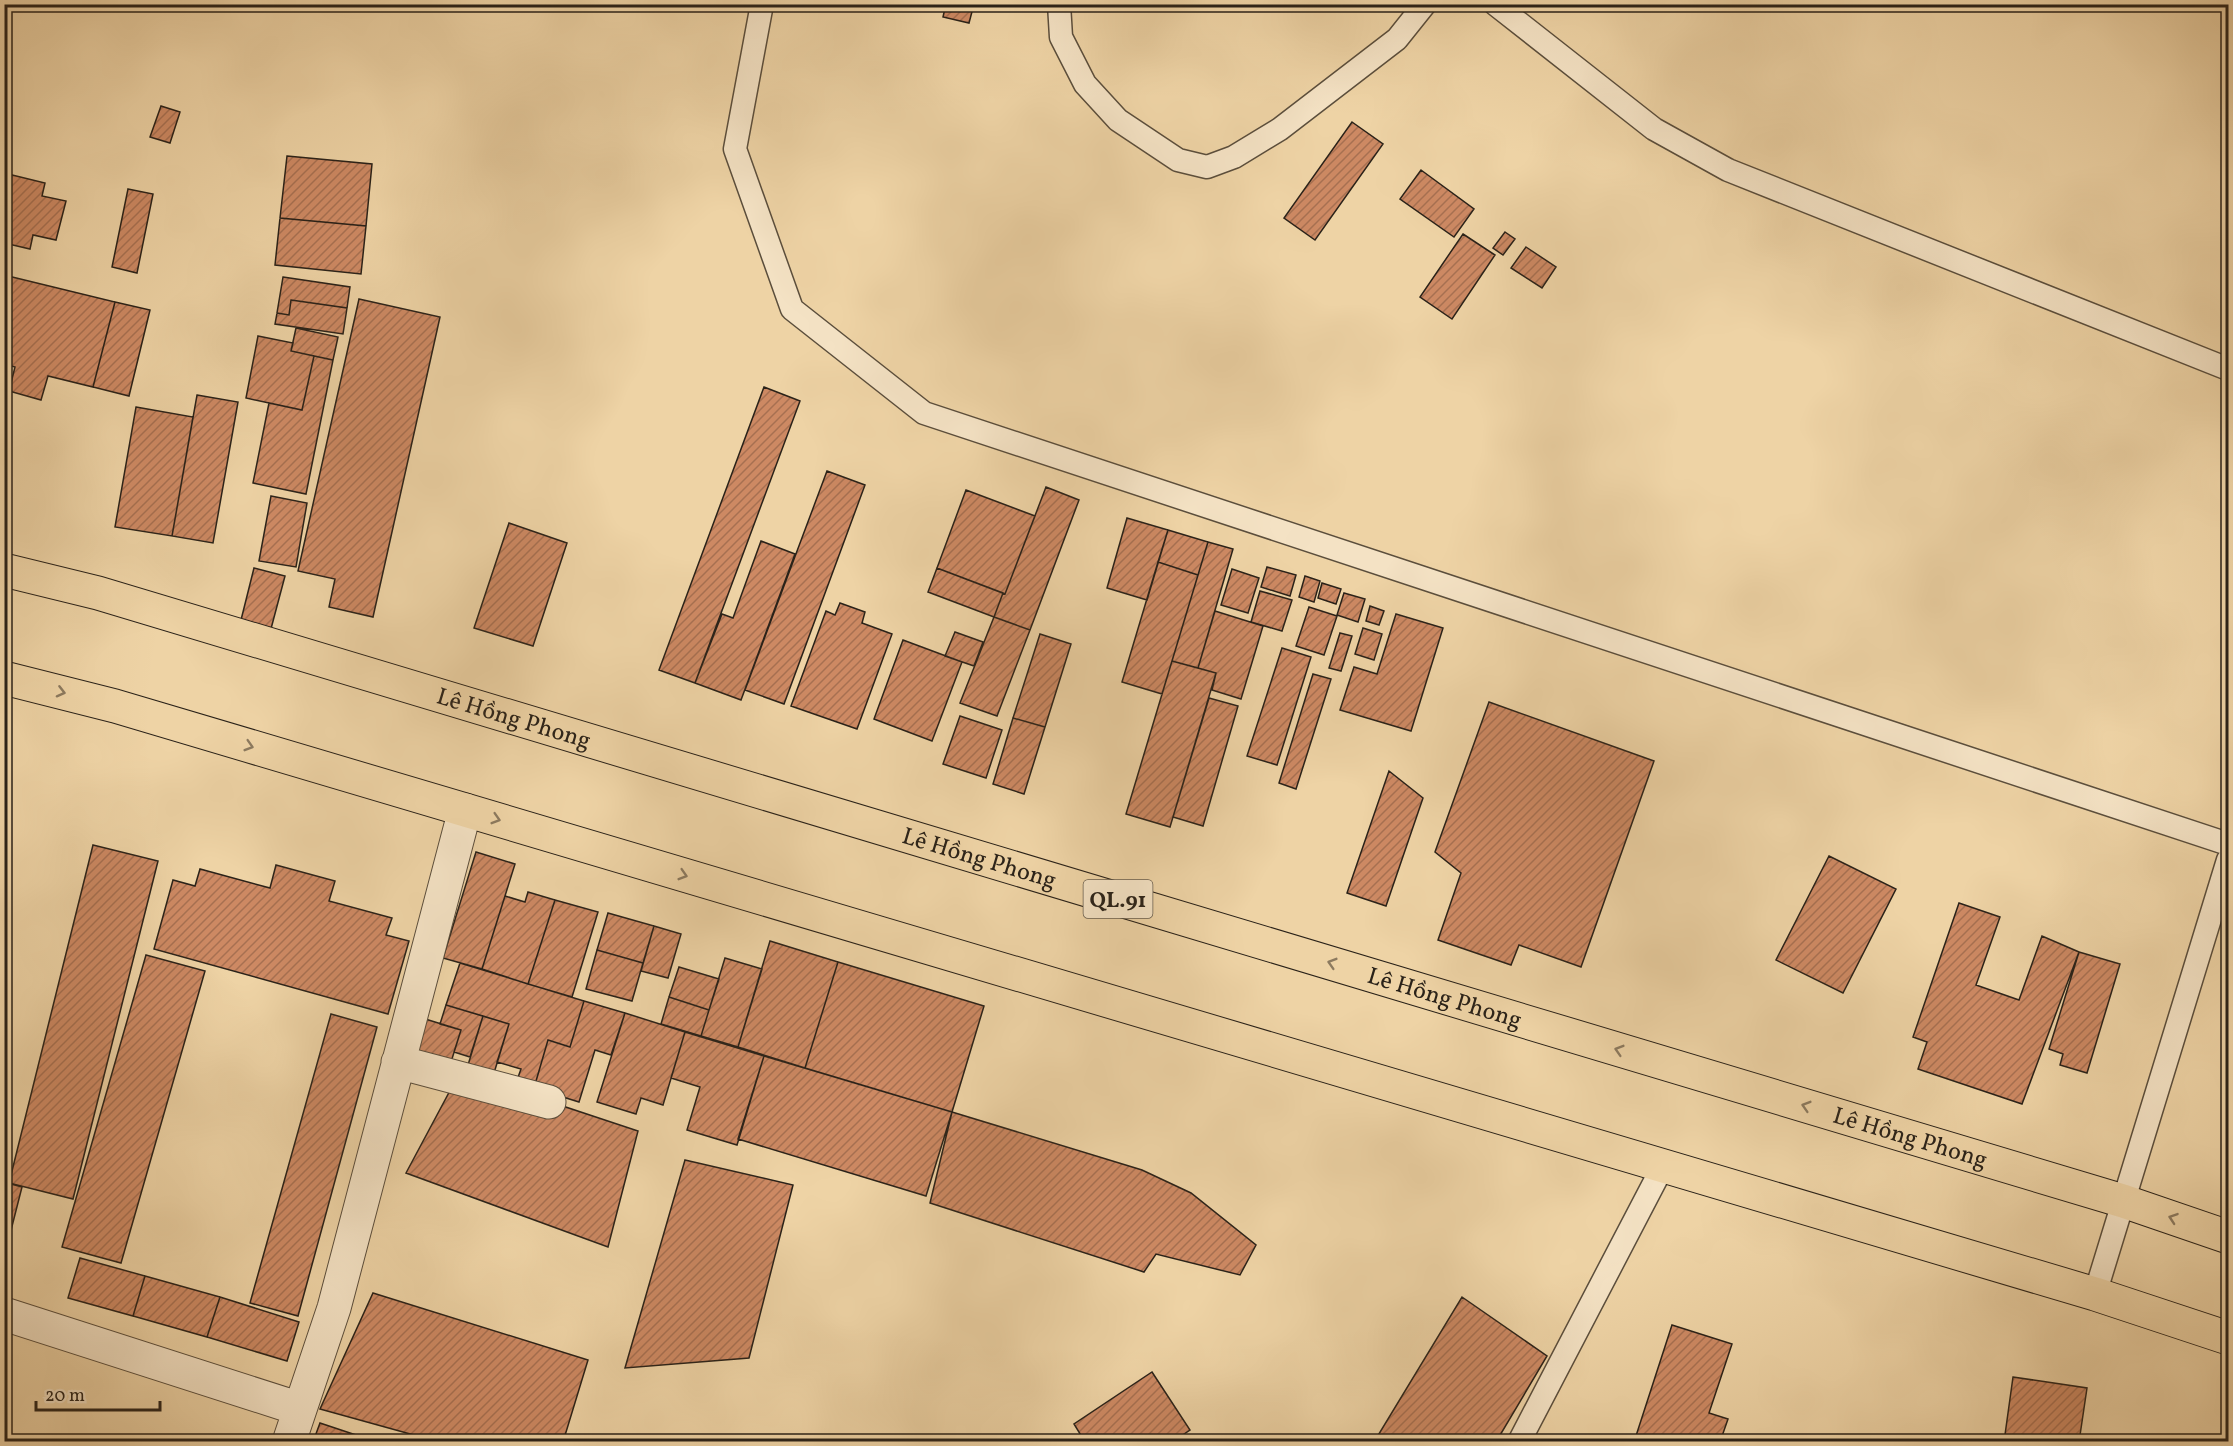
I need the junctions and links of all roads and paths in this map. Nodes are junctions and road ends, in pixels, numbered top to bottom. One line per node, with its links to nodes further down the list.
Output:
1 (762, 4): 9 (lane)
2 (1059, 4): 3 (lane)
3 (1425, 4)
4 (1495, 4): 5 (lane)
5 (2229, 369)
6 (4, 570): 14 (highway, Lê Hồng Phong / QL.91, one-way to 6)
7 (4, 678): 8 (highway, one-way to 8)
8 (465, 810): 11 (street); 13 (highway, one-way to 13)
9 (2229, 844)
10 (2229, 860): 14 (lane)
11 (398, 1062): 12 (street); 19 (street)
12 (549, 1102)
13 (1663, 1166): 16 (highway); 21 (lane)
14 (2123, 1201): 15 (highway, Lê Hồng Phong / QL.91, one-way to 14); 16 (lane)
15 (2229, 1237)
16 (2095, 1294): 18 (highway)
17 (4, 1314): 19 (street)
18 (2229, 1338)
19 (300, 1410): 20 (street)
20 (289, 1442)
21 (1520, 1442)

